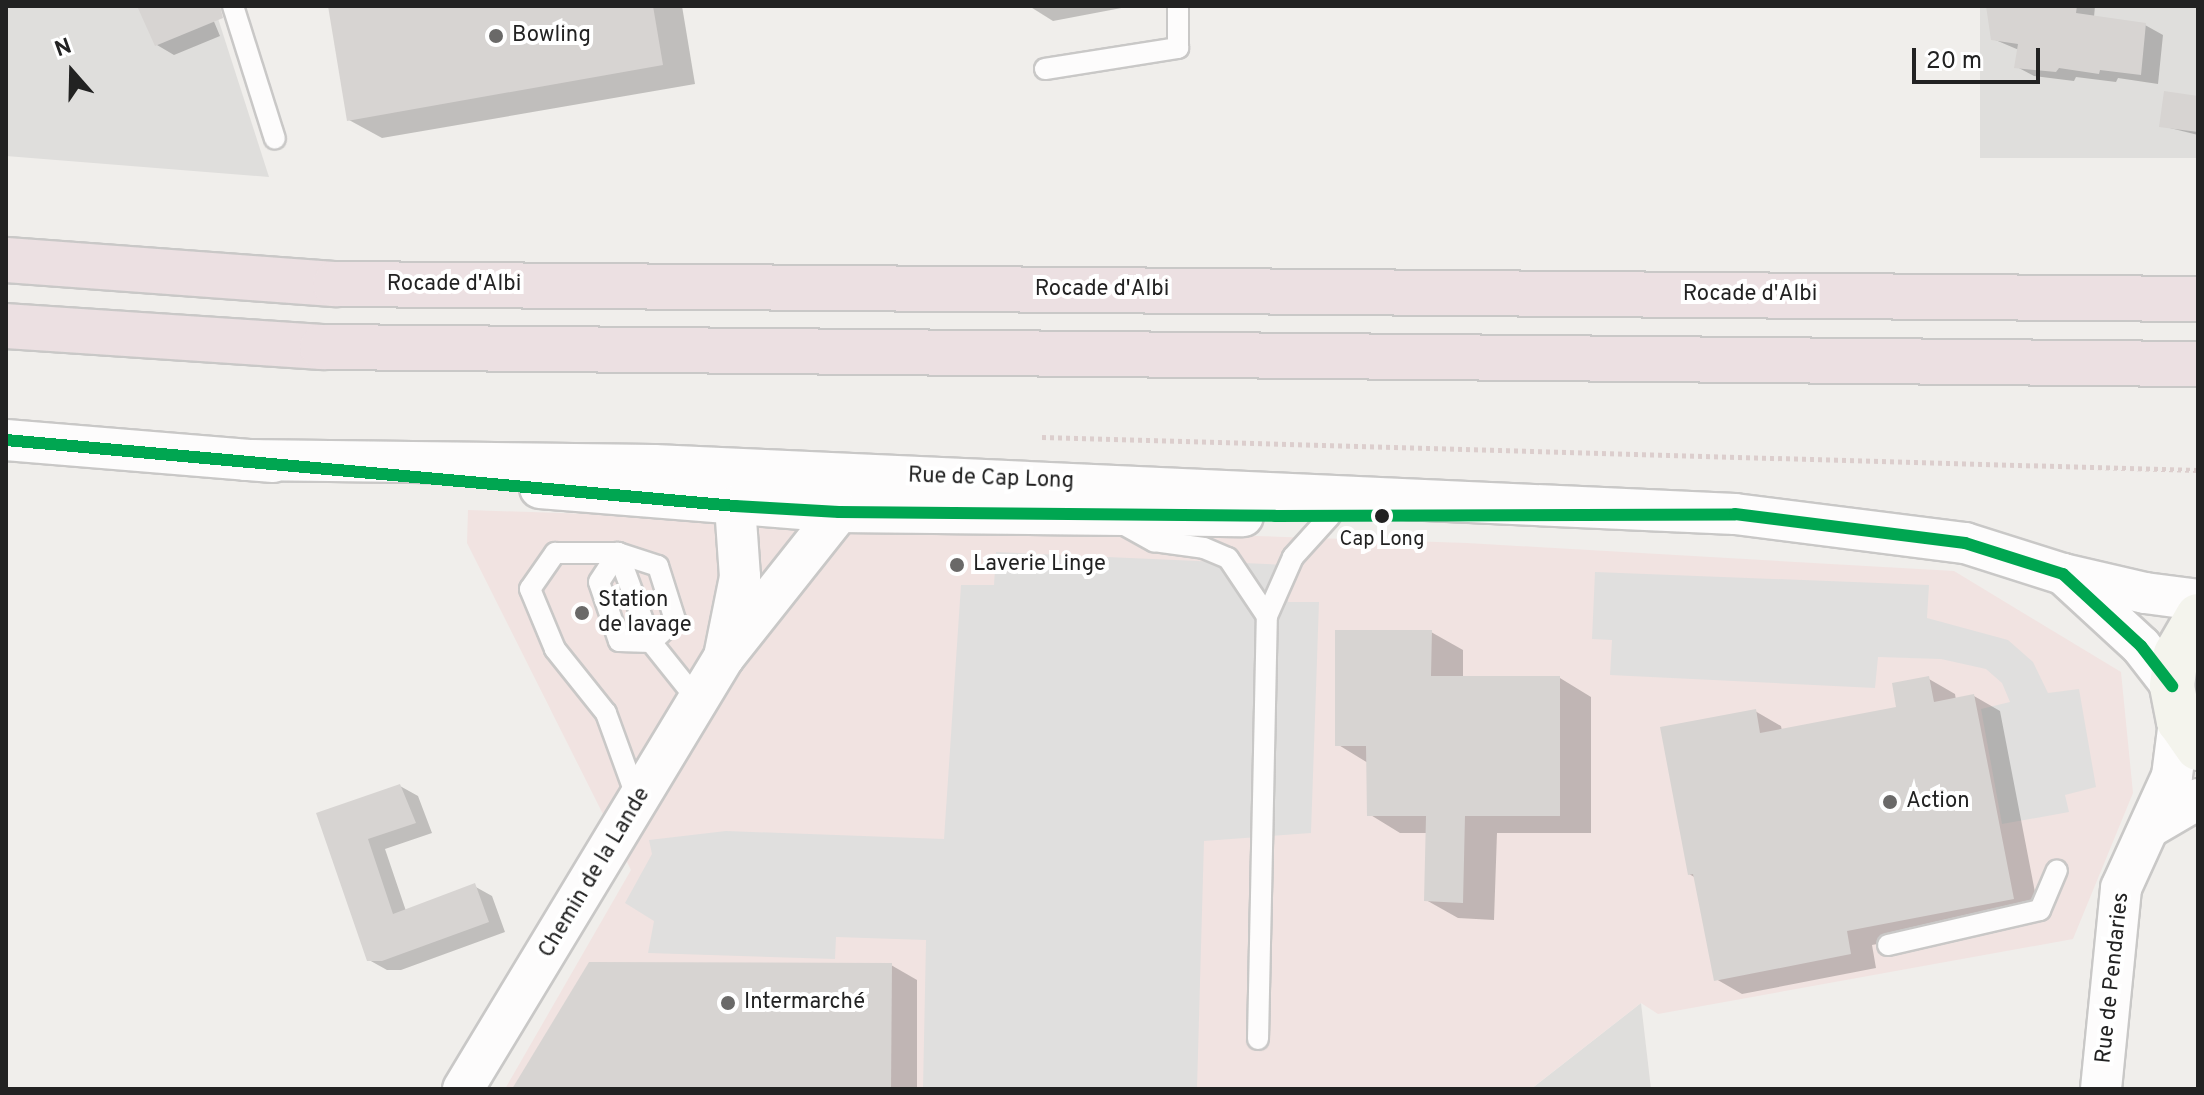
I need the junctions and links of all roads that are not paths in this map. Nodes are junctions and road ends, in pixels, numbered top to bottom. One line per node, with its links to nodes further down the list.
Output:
1 (233, 6): 4 (lane)
2 (1178, 6): 3 (lane)
3 (1045, 69)
4 (275, 139)
5 (6, 260): 6 (highway, Rocade d'Albi)
6 (2198, 299)
7 (6, 326): 8 (highway)
8 (2198, 364)
9 (6, 440): 10 (street, Rue de Cap Long)
10 (246, 460): 11 (street, Rue de Cap Long); 14 (street, Rue de Cap Long)
11 (654, 465): 12 (street, Rue de Cap Long); 13 (street)
12 (1055, 482): 13 (street); 17 (street, Rue de Cap Long)
13 (806, 488): 14 (street); 15 (street)
14 (735, 506): 15 (street, Rue de Cap Long); 25 (street, Chemin de la Lande)
15 (839, 512): 16 (street, Rue de Cap Long); 25 (street, Chemin de la Lande)
16 (1107, 514): 18 (street, Rue de Cap Long); 22 (lane)
17 (1735, 514): 18 (street, Rue de Cap Long); 20 (street, Rue de Cap Long)
18 (1330, 516): 22 (lane)
19 (618, 553): 24 (lane); 24 (lane); 24 (lane); 29 (lane)
20 (2063, 574): 21 (street, Rue de Cap Long); 27 (street, Rue de Cap Long)
21 (2198, 600)
22 (1267, 616): 33 (lane)
23 (2198, 616): 27 (main road)
24 (651, 642): 26 (lane)
25 (724, 657): 26 (street, Chemin de la Lande)
26 (699, 702): 29 (street, Chemin de la Lande)
27 (2183, 718): 30 (street, Rue de Pendaries)
28 (2198, 799): 30 (street)
29 (638, 801): 34 (street, Chemin de la Lande)
30 (2152, 826): 35 (street, Rue de Pendaries)
31 (2057, 870): 32 (lane)
32 (1888, 945)
33 (1258, 1039)
34 (463, 1089)
35 (2101, 1089)

